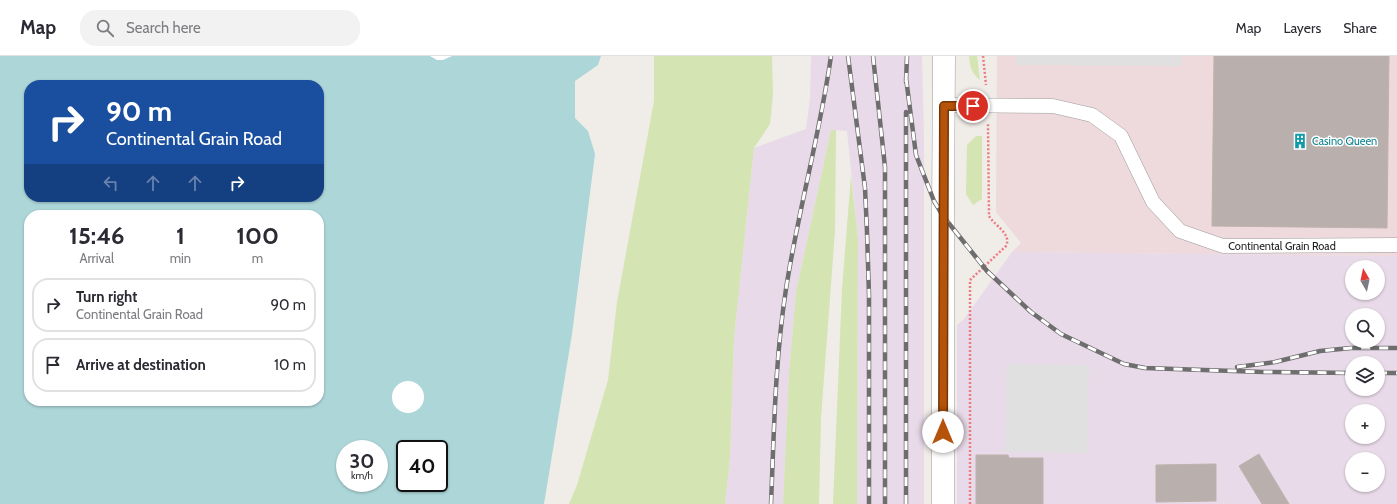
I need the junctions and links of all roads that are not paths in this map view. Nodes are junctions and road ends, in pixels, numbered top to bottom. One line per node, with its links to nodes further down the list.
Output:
1 (944, 56): 2 (street)
2 (944, 106): 3 (lane, Continental Grain Road); 4 (street)
3 (1397, 245)
4 (943, 504)

